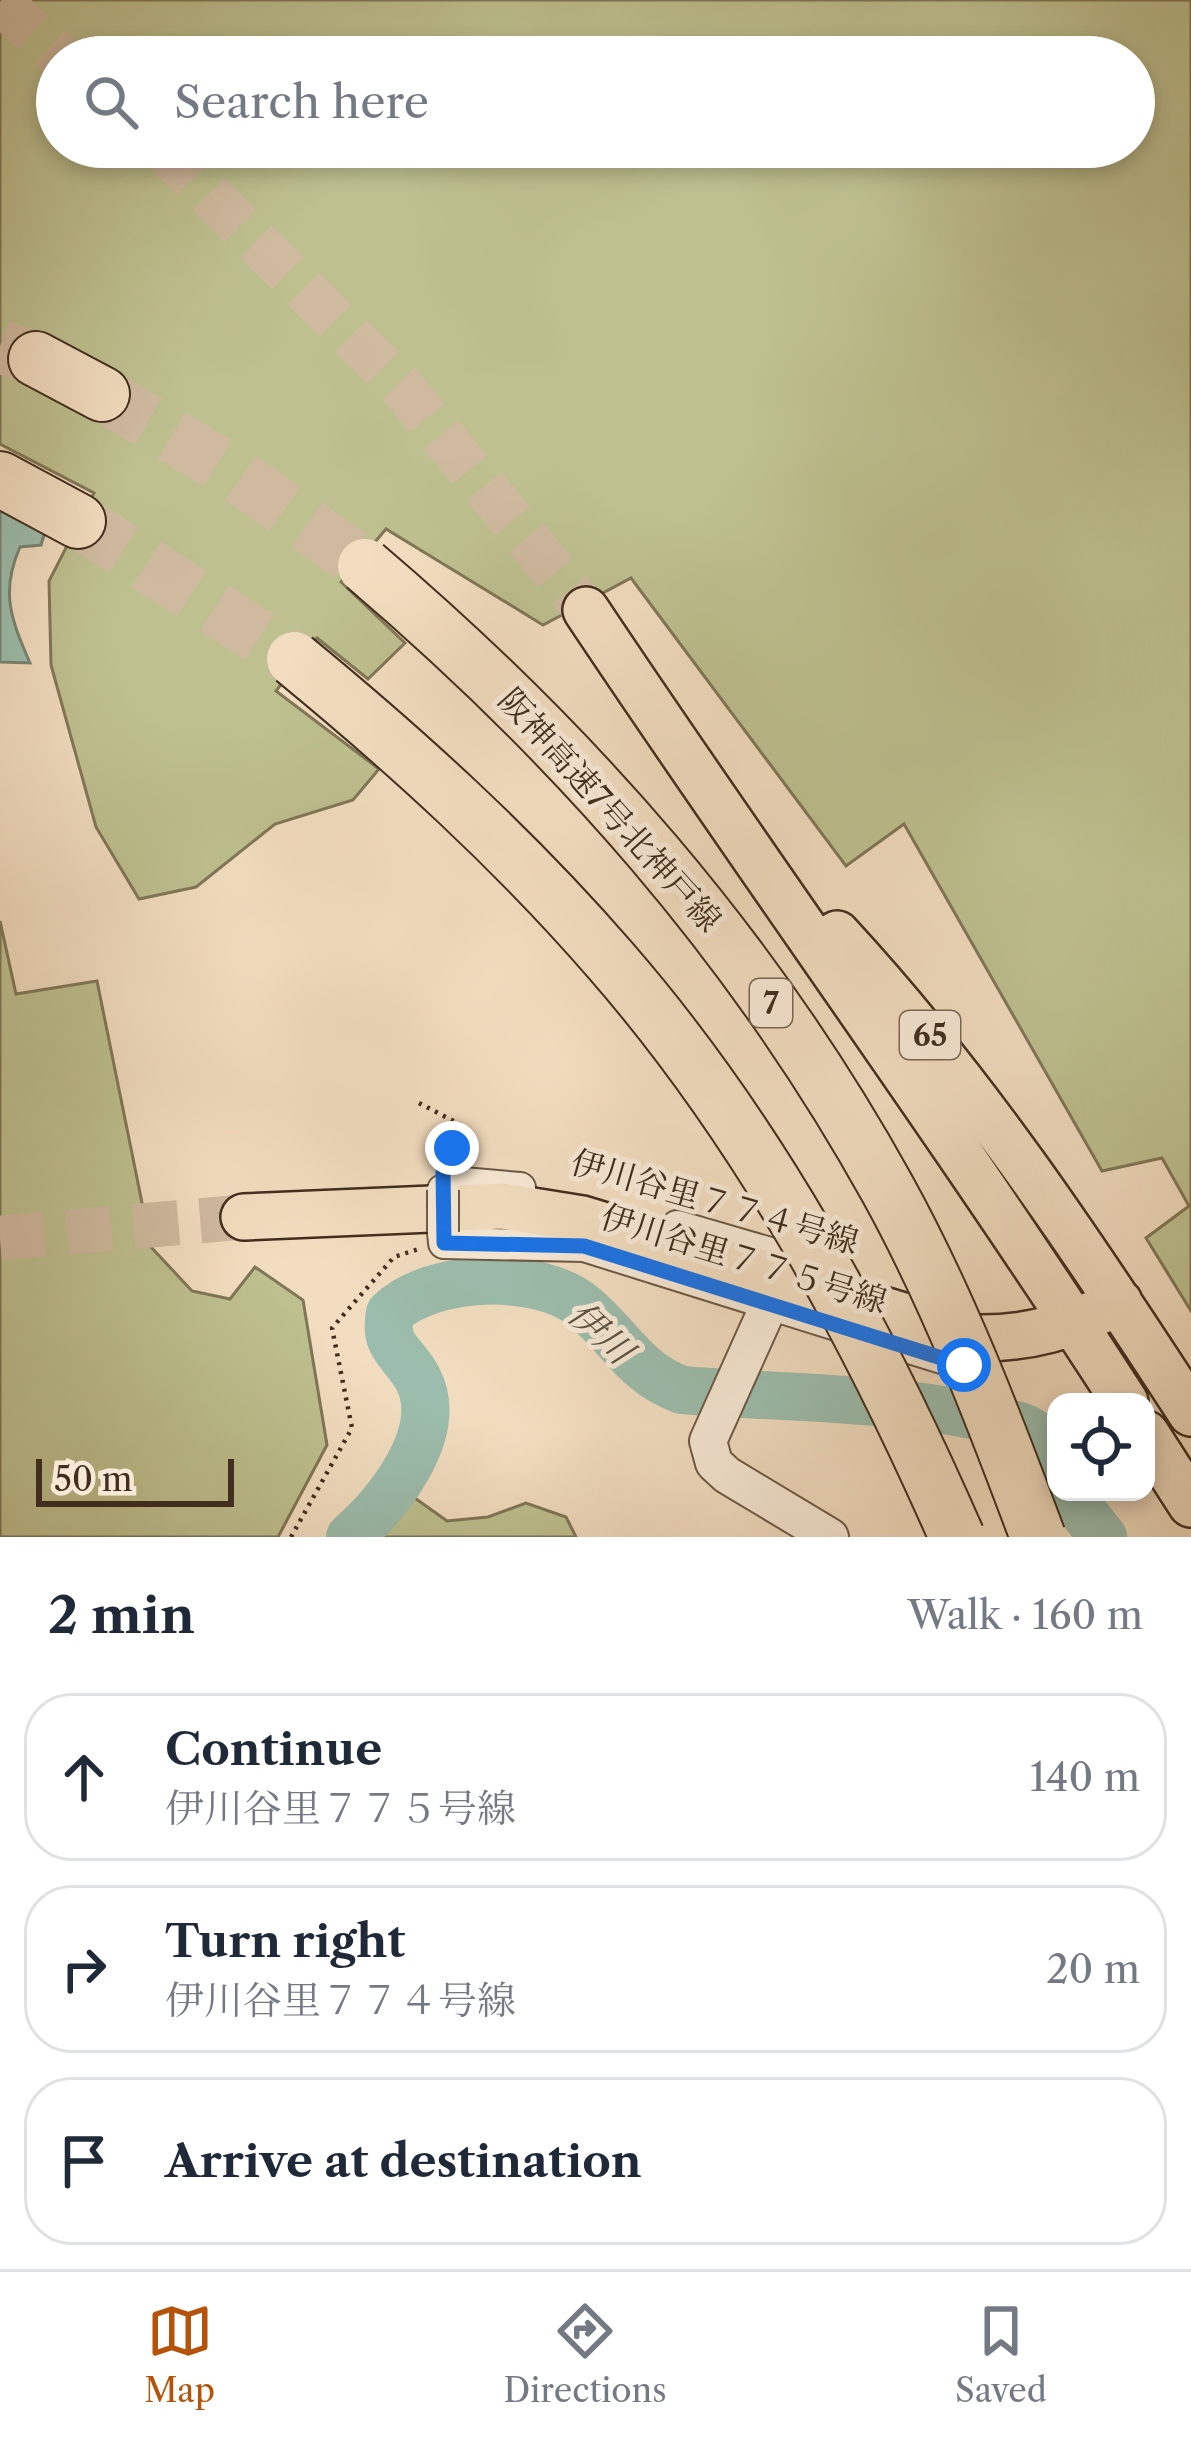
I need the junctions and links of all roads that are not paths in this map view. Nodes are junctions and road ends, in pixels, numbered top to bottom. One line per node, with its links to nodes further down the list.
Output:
1 (36, 359): 2 (highway)
2 (102, 394)
3 (0, 479): 4 (highway)
4 (78, 521)
5 (365, 566): 21 (highway, 阪神高速7号北神戸線 / 7, bridge)
6 (586, 610): 8 (main road, 65)
7 (294, 659): 20 (highway, bridge)
8 (709, 794): 11 (main road, 65); 13 (main road, 65)
9 (443, 1190): 12 (street, 伊川谷里７７５号線, bridge); 14 (street, 伊川谷里７７４号線)
10 (244, 1217): 14 (main road)
11 (1119, 1302): 13 (main road); 16 (main road)
12 (770, 1303): 14 (street, 伊川谷里７７５号線); 19 (street)
13 (1075, 1324): 14 (main road); 15 (main road)
14 (1009, 1339)
15 (1119, 1393)
16 (1191, 1413)
17 (1155, 1448): 18 (main road)
18 (1191, 1504)
19 (830, 1537)
20 (957, 1537)
21 (1038, 1537)

